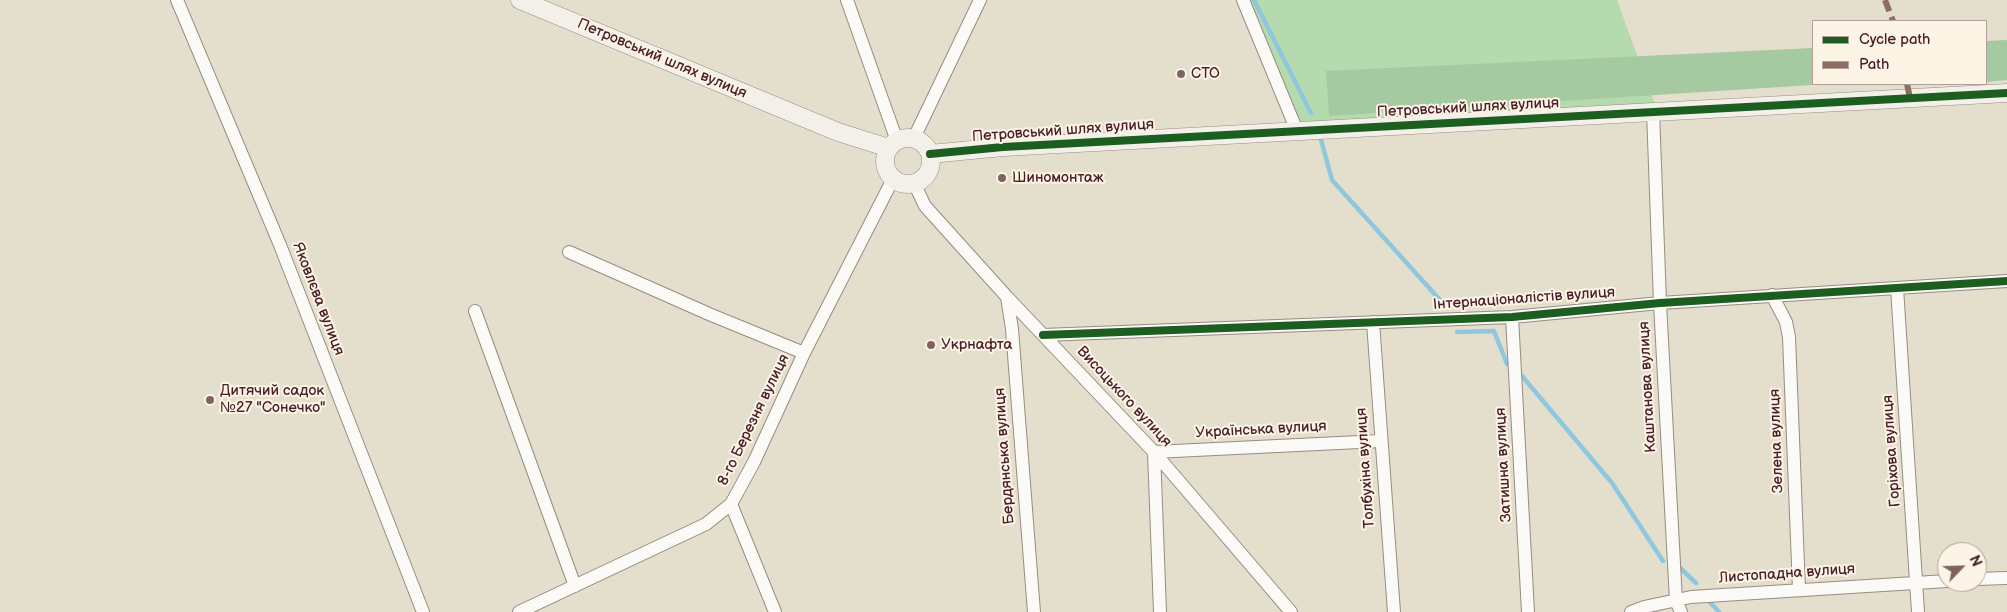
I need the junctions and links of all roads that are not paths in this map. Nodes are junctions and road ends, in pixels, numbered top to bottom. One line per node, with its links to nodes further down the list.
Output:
1 (177, 0): 35 (street, Яковлєва вулиця)
2 (520, 0): 10 (street, Петровський шлях вулиця)
3 (847, 0): 10 (street)
4 (980, 0): 9 (street)
5 (1243, 0): 8 (street)
6 (2007, 93): 7 (street, Петровський шлях вулиця)
7 (1653, 111): 8 (street, Петровський шлях вулиця); 19 (street, Каштанова вулиця)
8 (1297, 131): 11 (street, Петровський шлях вулиця)
9 (914, 138): 10 (street, Петровський шлях вулиця); 11 (street)
10 (893, 144): 12 (street)
11 (930, 154): 13 (street)
12 (893, 179): 13 (street); 24 (street, 8-го Березня вулиця)
13 (914, 183): 18 (street, Висоцького вулиця)
14 (569, 252): 24 (street, 8-го Березня вулиця)
15 (2007, 281): 16 (street, Інтернаціоналістів вулиця)
16 (1897, 288): 17 (street, Інтернаціоналістів вулиця); 31 (street, Горіхова вулиця)
17 (1772, 295): 19 (street, Інтернаціоналістів вулиця); 33 (street, Зелена вулиця)
18 (1006, 297): 23 (street, Висоцького вулиця); 38 (street, Бердянська вулиця)
19 (1660, 303): 21 (street, Інтернаціоналістів вулиця); 34 (street, Каштанова вулиця)
20 (475, 311): 32 (street)
21 (1512, 317): 22 (street, Інтернаціоналістів вулиця); 42 (street, Затишна вулиця)
22 (1373, 322): 23 (street, Інтернаціоналістів вулиця); 25 (street, Толбухіна вулиця)
23 (1043, 335): 26 (street, Висоцького вулиця)
24 (804, 354): 27 (street, 8-го Березня вулиця)
25 (1380, 441): 26 (street, Українська вулиця); 41 (street, Толбухіна вулиця)
26 (1154, 452): 39 (street); 40 (street, Висоцького вулиця)
27 (731, 504): 32 (street, 8-го Березня вулиця); 37 (street)
28 (2007, 578): 29 (street)
29 (1987, 579)
30 (1937, 581): 31 (street, Листопадна вулиця)
31 (1917, 582): 33 (street, Листопадна вулиця); 44 (street, Горіхова вулиця)
32 (576, 586): 36 (street, 8-го Березня вулиця)
33 (1799, 590): 34 (street, Листопадна вулиця)
34 (1679, 606): 43 (street, Листопадна вулиця)
35 (423, 612)
36 (519, 612)
37 (775, 612)
38 (1034, 612)
39 (1160, 612)
40 (1291, 612)
41 (1394, 612)
42 (1528, 612)
43 (1631, 612)
44 (1918, 612)

